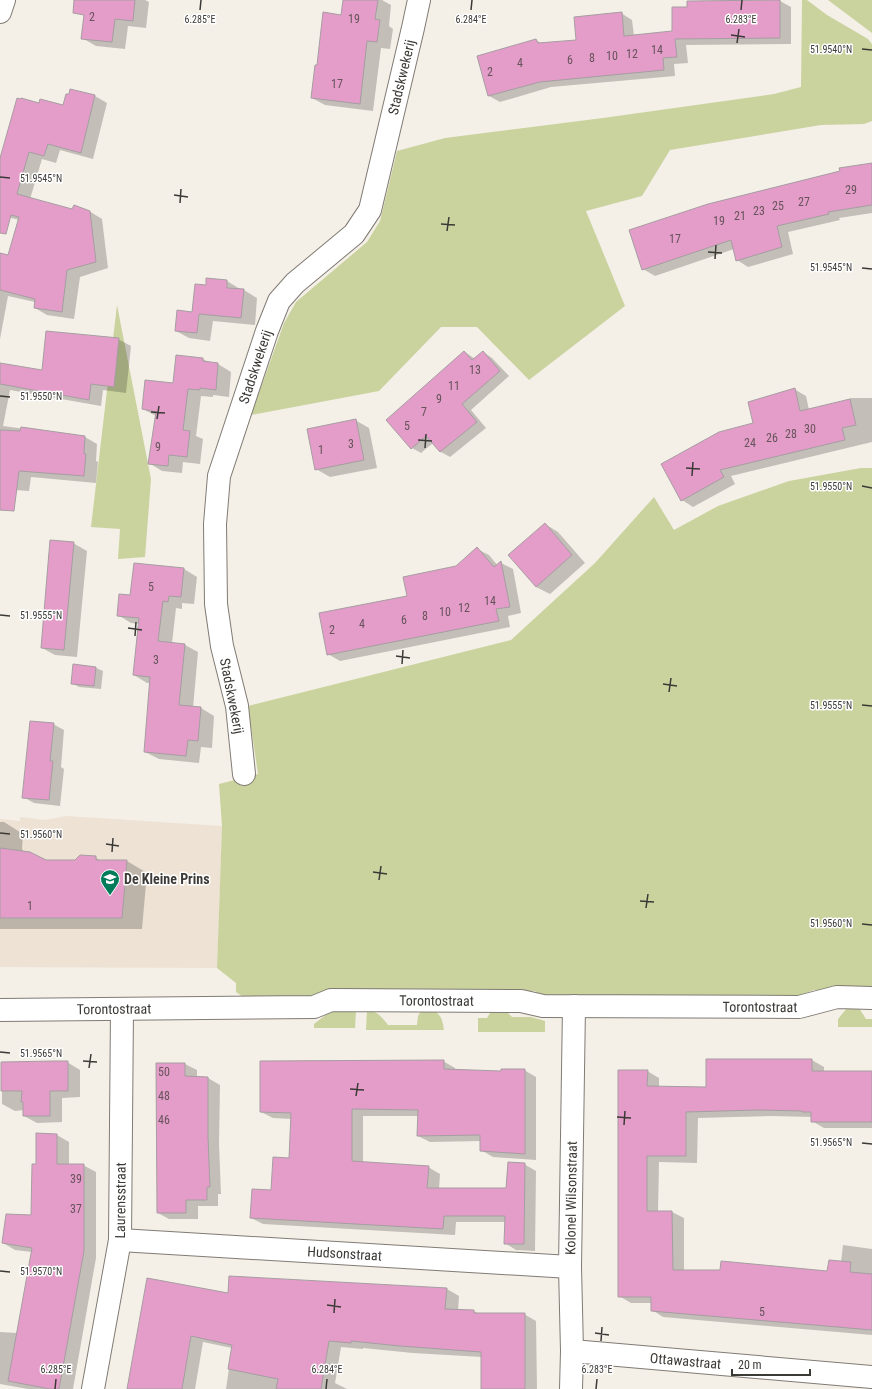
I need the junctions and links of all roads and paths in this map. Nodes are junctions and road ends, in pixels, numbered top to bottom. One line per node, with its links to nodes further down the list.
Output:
1 (4, 0): 3 (street)
2 (419, 0): 4 (street, Stadskwekerij)
3 (0, 12)
4 (244, 774)
5 (872, 998): 6 (street, Torontostraat)
6 (574, 1006): 7 (street, Torontostraat); 10 (street, Kolonel Wilsonstraat)
7 (122, 1009): 8 (street, Torontostraat); 9 (street, Laurensstraat)
8 (0, 1010)
9 (120, 1240): 10 (street, Hudsonstraat); 13 (street, Laurensstraat)
10 (570, 1267): 11 (street, Kolonel Wilsonstraat)
11 (572, 1351): 12 (street, Ottawastraat); 14 (street, Kolonel Wilsonstraat)
12 (872, 1377)
13 (93, 1389)
14 (571, 1389)

